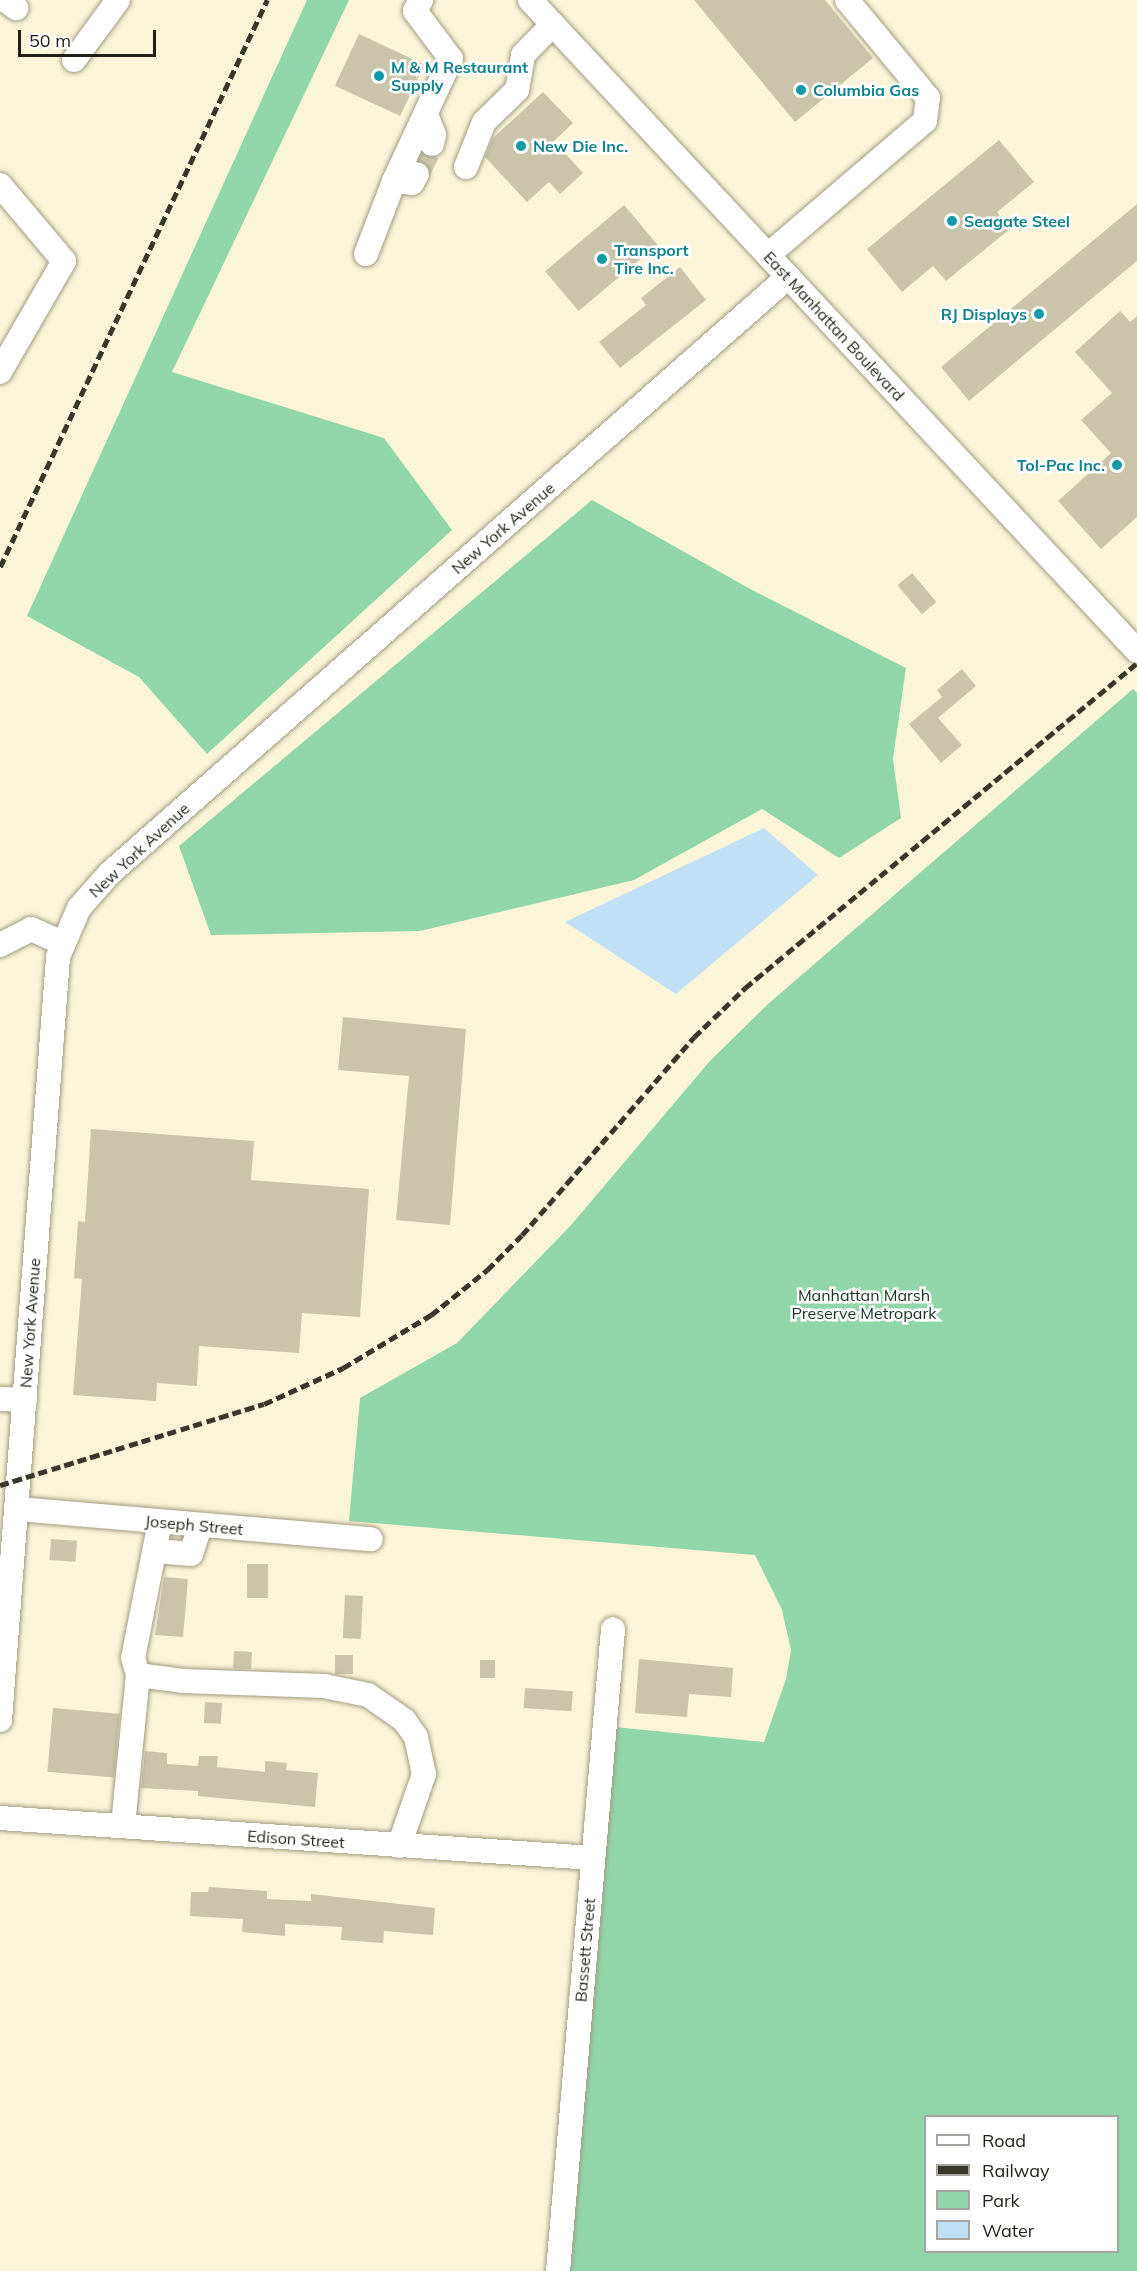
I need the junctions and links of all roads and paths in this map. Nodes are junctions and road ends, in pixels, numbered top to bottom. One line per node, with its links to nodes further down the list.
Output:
1 (118, 0): 6 (street)
2 (421, 0): 7 (street)
3 (530, 0): 5 (street, East Manhattan Boulevard)
4 (847, 0): 14 (street)
5 (553, 24): 9 (street); 14 (street, East Manhattan Boulevard)
6 (74, 60)
7 (426, 114): 8 (street); 11 (street)
8 (432, 144)
9 (466, 167)
10 (417, 174): 11 (street)
11 (394, 181): 13 (street)
12 (0, 185): 16 (street)
13 (366, 254)
14 (768, 255): 15 (street, East Manhattan Boulevard)
15 (788, 277): 17 (street, East Manhattan Boulevard); 18 (street, New York Avenue)
16 (0, 372)
17 (1137, 651)
18 (63, 943): 19 (street); 21 (street, New York Avenue)
19 (0, 945)
20 (0, 1399): 21 (street)
21 (25, 1400): 22 (street, New York Avenue)
22 (18, 1509): 23 (street, Joseph Street); 29 (street, New York Avenue)
23 (160, 1522): 24 (street, Joseph Street); 26 (street)
24 (200, 1526): 25 (street, Joseph Street); 26 (street)
25 (371, 1539)
26 (156, 1551): 28 (street)
27 (613, 1629): 33 (street, Bassett Street)
28 (138, 1675): 31 (street); 32 (street)
29 (0, 1720)
30 (0, 1818): 31 (street, Edison Street)
31 (123, 1826): 32 (street, Edison Street)
32 (399, 1846): 33 (street, Edison Street)
33 (593, 1858): 34 (street, Bassett Street)
34 (558, 2271)

